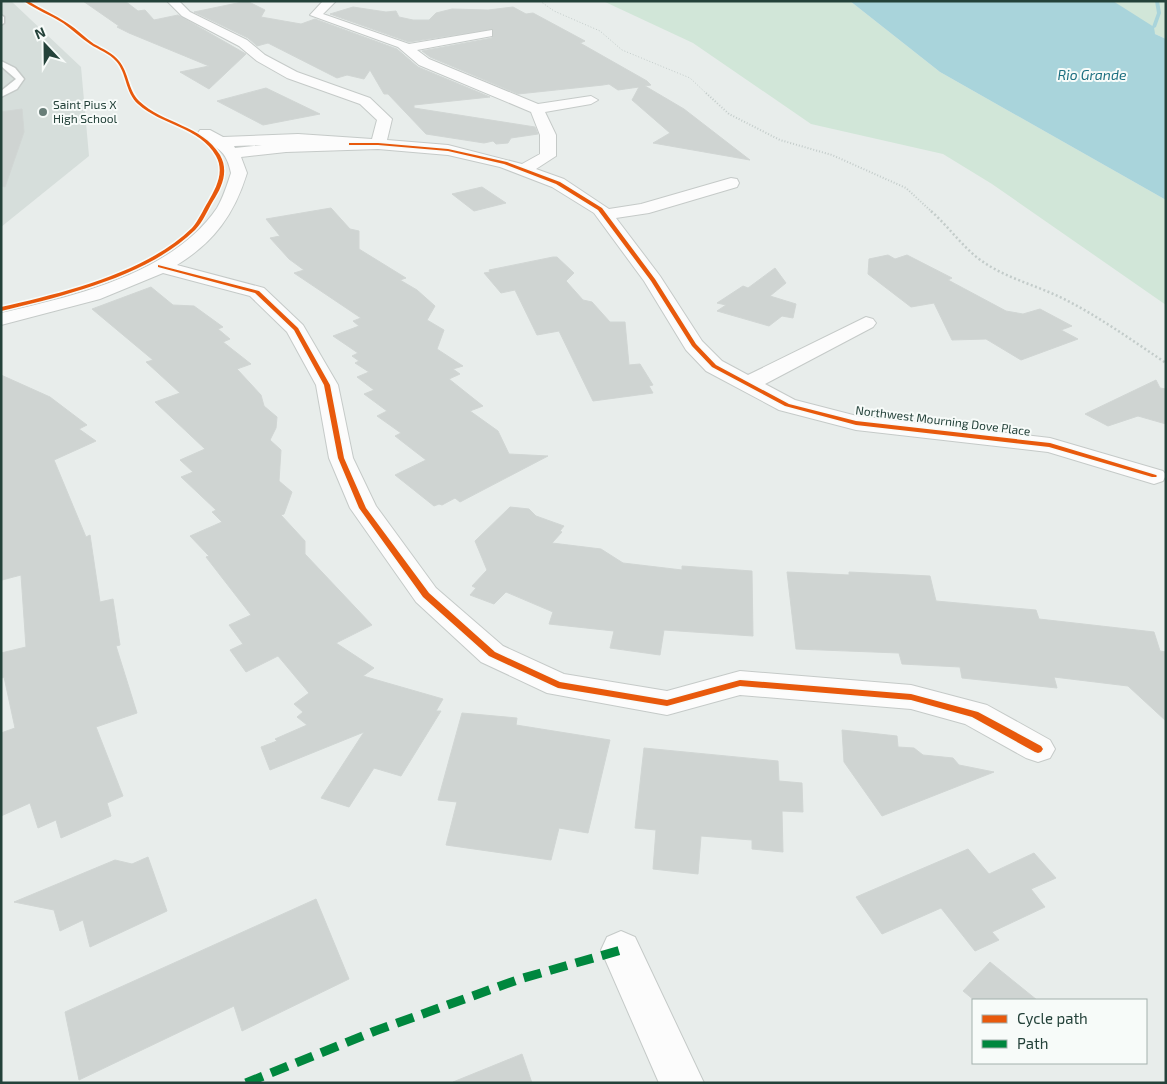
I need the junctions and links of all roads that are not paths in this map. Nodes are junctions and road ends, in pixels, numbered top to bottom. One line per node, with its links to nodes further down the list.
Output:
1 (172, 1): 12 (street)
2 (331, 1): 6 (street)
3 (1, 17): 4 (lane)
4 (1, 23)
5 (488, 33): 6 (street)
6 (407, 48): 10 (street)
7 (1, 63): 8 (lane)
8 (1, 94)
9 (590, 100): 10 (street)
10 (537, 109): 14 (street)
11 (205, 133): 13 (street)
12 (378, 144): 13 (street, Northwest Mourning Dove Place); 14 (street, Northwest Mourning Dove Place)
13 (227, 147): 17 (street)
14 (524, 169): 16 (street, Northwest Mourning Dove Place)
15 (731, 183): 16 (street)
16 (604, 215): 22 (street, Northwest Mourning Dove Place)
17 (182, 253): 18 (street); 19 (street)
18 (160, 266): 19 (street); 20 (street)
19 (257, 292): 24 (street)
20 (1, 319)
21 (866, 323): 22 (street)
22 (748, 384): 23 (street, Northwest Mourning Dove Place)
23 (1154, 476)
24 (1038, 749)
25 (621, 950): 26 (street)
26 (682, 1083)

